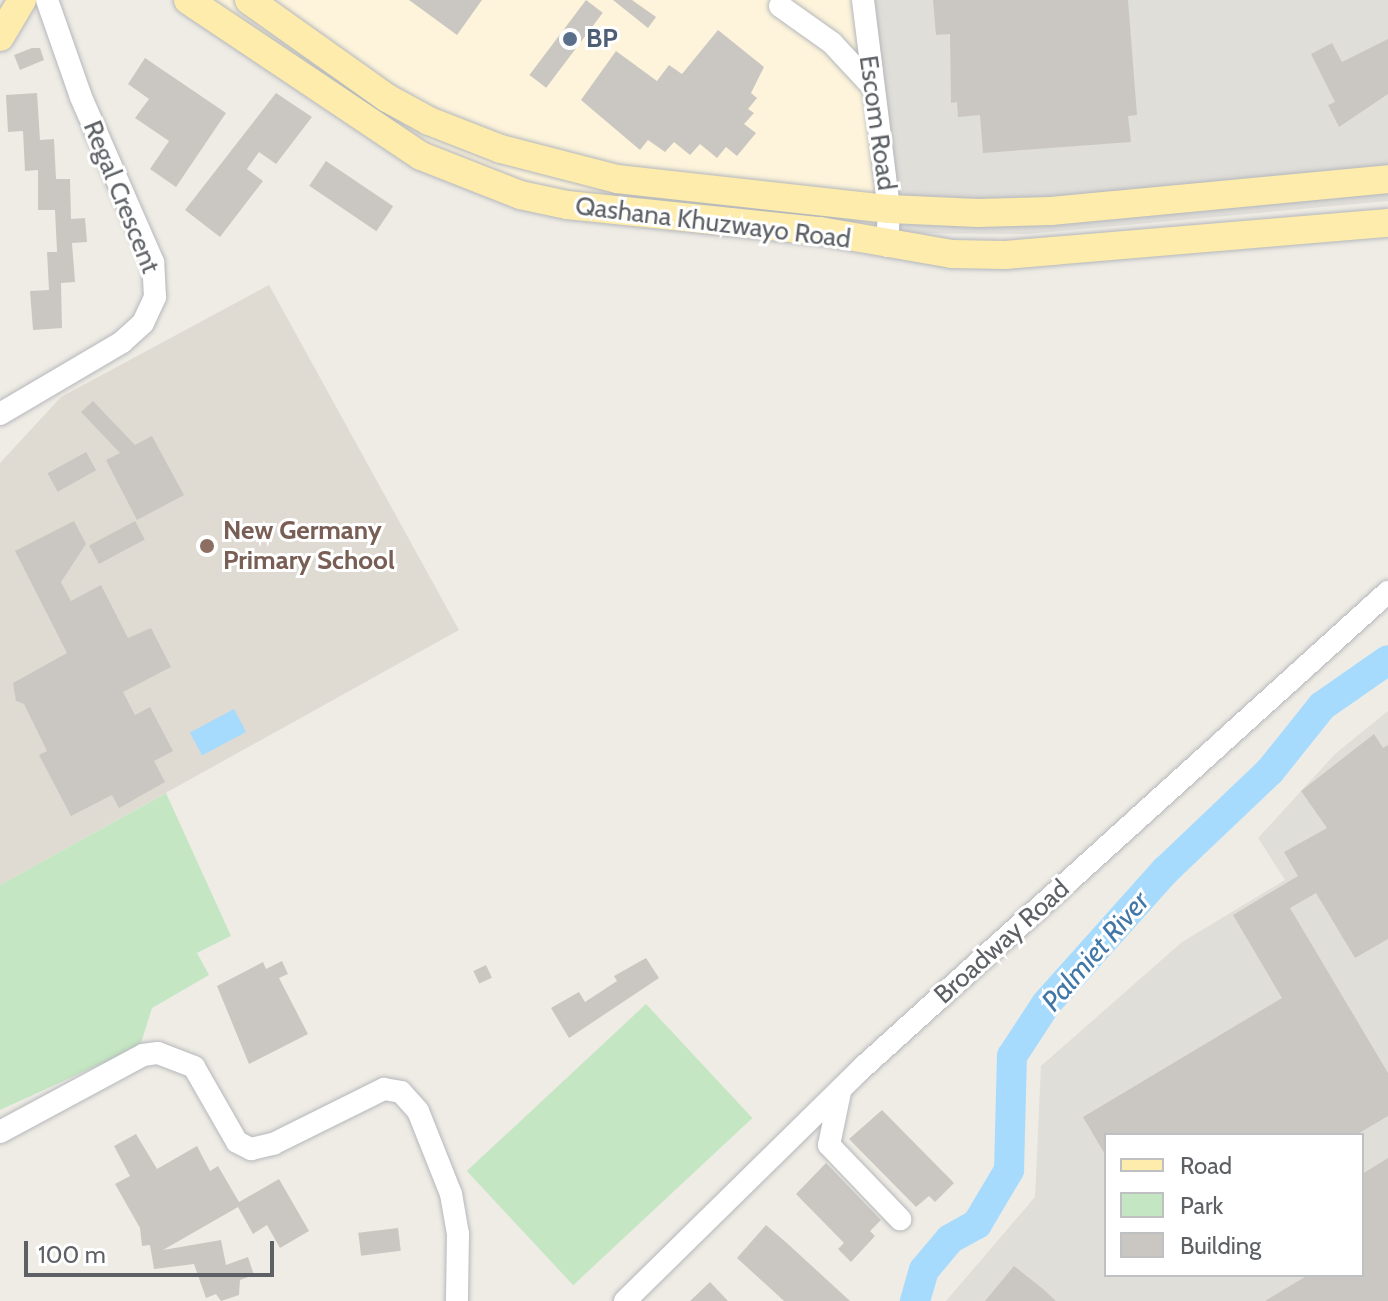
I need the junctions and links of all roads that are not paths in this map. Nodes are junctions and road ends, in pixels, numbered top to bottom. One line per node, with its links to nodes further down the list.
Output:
1 (22, 0): 7 (main road)
2 (47, 0): 13 (street, Regal Crescent)
3 (188, 0): 12 (main road, Qashana Khuzwayo Road)
4 (249, 0): 10 (main road, Qashana Khuzwayo Road)
5 (863, 0): 8 (street, Escom Road)
6 (780, 6): 8 (street)
7 (0, 37)
8 (872, 86): 10 (street, Escom Road)
9 (1388, 179): 10 (main road, Qashana Khuzwayo Road)
10 (889, 209): 12 (street, Escom Road)
11 (1388, 223): 12 (main road, Qashana Khuzwayo Road)
12 (887, 246)
13 (0, 414)
14 (1388, 592): 15 (street, Broadway Road)
15 (840, 1092): 17 (street); 19 (street, Broadway Road)
16 (0, 1132): 18 (street)
17 (900, 1219)
18 (457, 1301)
19 (625, 1301)

